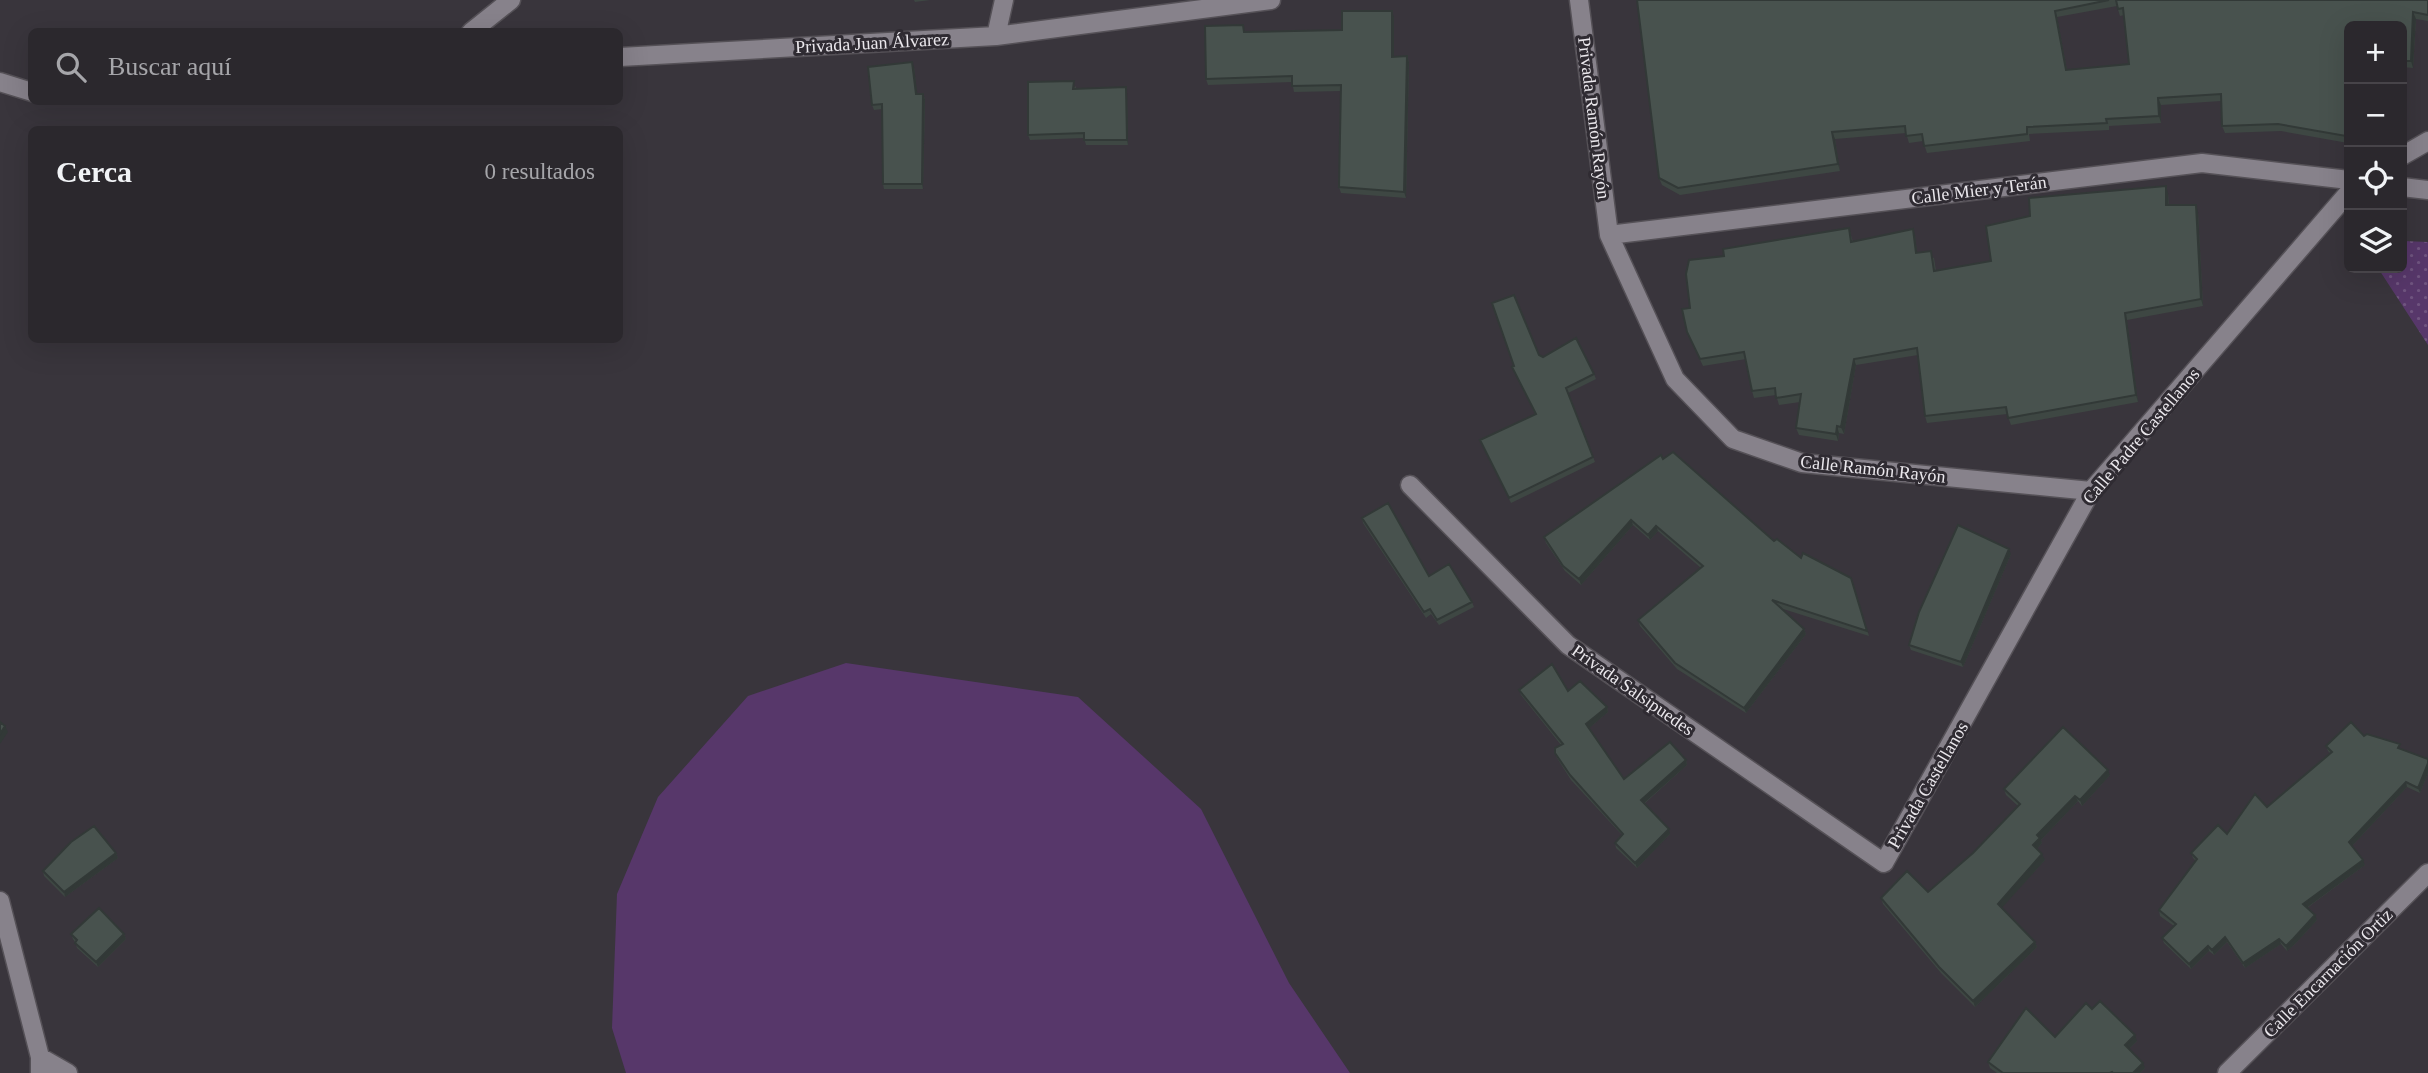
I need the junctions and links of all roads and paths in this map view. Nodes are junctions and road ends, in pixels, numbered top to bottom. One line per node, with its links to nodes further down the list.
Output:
1 (510, 0): 5 (street)
2 (1004, 0): 6 (street)
3 (1271, 0): 6 (street, Privada Juan Álvarez)
4 (1579, 0): 16 (street, Privada Ramón Rayón)
5 (476, 28)
6 (996, 36): 7 (street, Privada Juan Álvarez)
7 (623, 57)
8 (0, 82): 9 (street)
9 (28, 91)
10 (2428, 141): 11 (street)
11 (2407, 153)
12 (2344, 179): 16 (street, Calle Mier y Terán)
13 (2407, 188): 14 (street)
14 (2428, 190)
15 (2344, 198): 18 (street, Calle Padre Castellanos)
16 (1609, 235): 18 (street, Calle Ramón Rayón)
17 (1409, 485): 20 (street, Privada Salsipuedes)
18 (2091, 491): 19 (street, Calle Padre Castellanos)
19 (1972, 708): 20 (street, Privada Castellanos)
20 (1884, 863)
21 (2428, 873): 25 (street, Calle Encarnación Ortiz)
22 (0, 901): 23 (street)
23 (40, 1065): 24 (street)
24 (68, 1073)
25 (2227, 1073)

